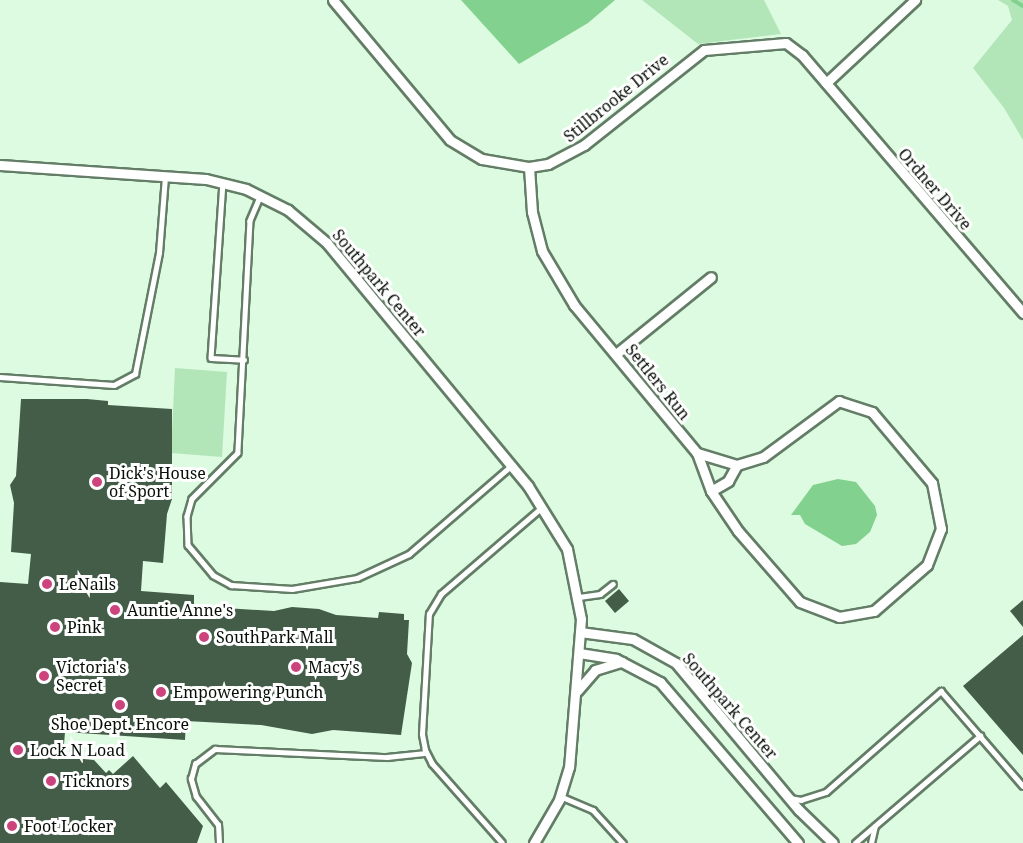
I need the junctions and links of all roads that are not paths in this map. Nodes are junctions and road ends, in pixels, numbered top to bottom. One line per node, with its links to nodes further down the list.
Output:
1 (333, 0): 5 (street, Stillbrooke Drive)
2 (915, 0): 3 (street)
3 (826, 83): 5 (street, Stillbrooke Drive); 10 (street, Ordner Drive)
4 (0, 165): 6 (street, Southpark Center)
5 (529, 167): 11 (street, Settlers Run)
6 (165, 176): 7 (street, Southpark Center); 13 (lane)
7 (223, 182): 8 (street, Southpark Center); 12 (lane)
8 (261, 195): 12 (lane); 16 (street, Southpark Center)
9 (711, 277): 11 (street)
10 (1023, 313)
11 (616, 354): 14 (street, Settlers Run)
12 (244, 360): 16 (lane)
13 (0, 377)
14 (697, 453): 15 (street); 17 (street, Settlers Run)
15 (737, 465): 17 (street); 17 (street, Settlers Run)
16 (512, 466): 18 (street, Southpark Center)
17 (711, 491)
18 (543, 506): 20 (street, Southpark Center); 26 (lane)
19 (613, 584): 20 (lane)
20 (579, 597): 21 (street, Southpark Center)
21 (580, 632): 22 (street, Southpark Center); 29 (street, Southpark Center)
22 (579, 653): 23 (street); 24 (street, Southpark Center)
23 (622, 662): 24 (street); 35 (street)
24 (577, 691): 28 (street, Southpark Center)
25 (980, 736): 27 (lane); 29 (lane); 30 (lane)
26 (426, 753): 31 (lane); 32 (lane)
27 (1023, 786)
28 (560, 796): 33 (street, Southpark Center); 34 (lane)
29 (788, 797): 36 (street, Southpark Center)
30 (875, 826): 37 (lane); 38 (lane)
31 (219, 843)
32 (502, 843)
33 (534, 843)
34 (623, 843)
35 (798, 843)
36 (832, 843)
37 (855, 843)
38 (871, 843)

